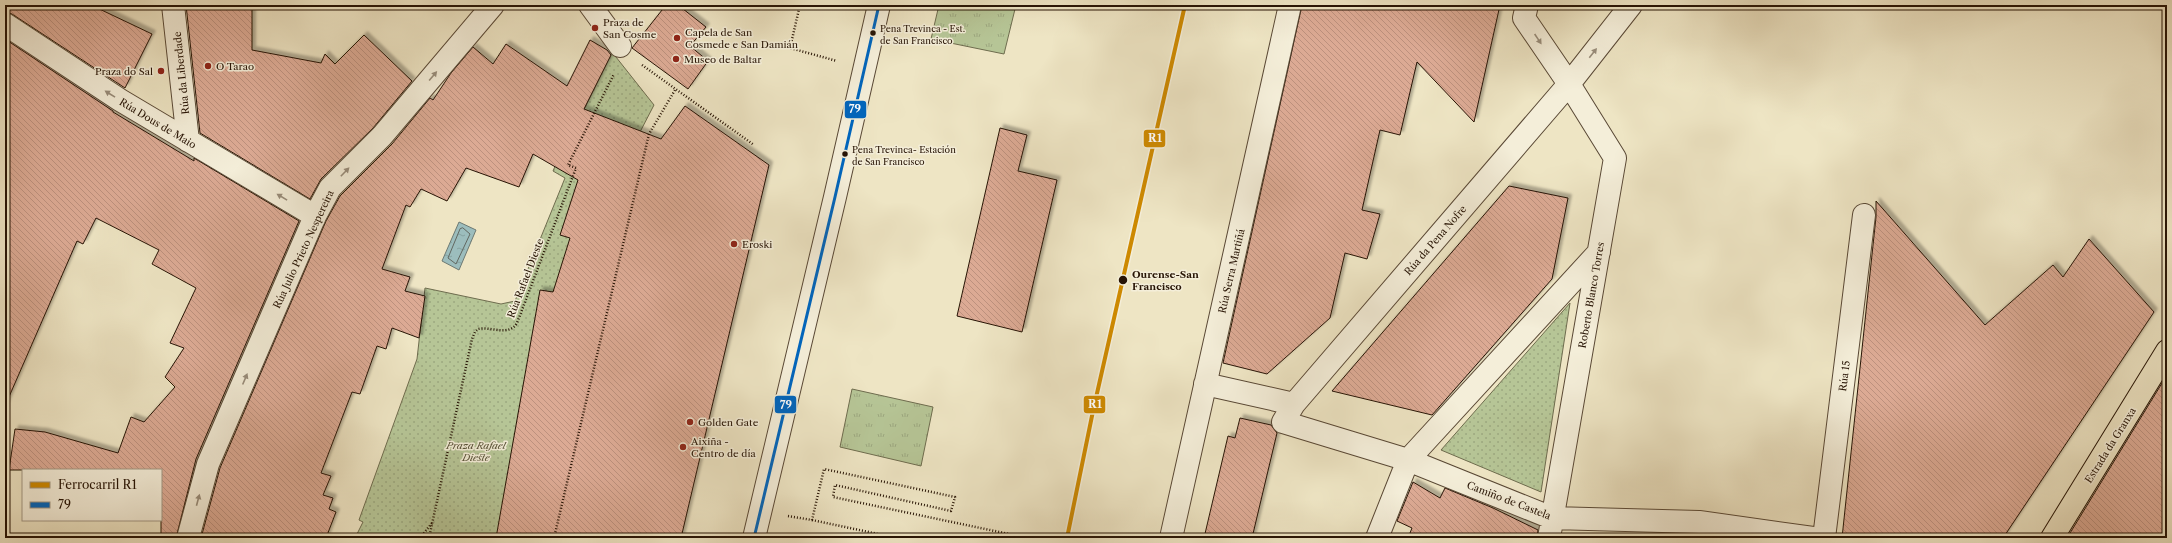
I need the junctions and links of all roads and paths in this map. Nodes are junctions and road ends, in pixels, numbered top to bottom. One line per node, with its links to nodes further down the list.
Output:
1 (173, 5): 14 (street, Rúa da Liberdade)
2 (493, 5): 17 (street, Rúa Julio Prieto Nespereira, one-way to 2)
3 (590, 5): 10 (street)
4 (800, 5): 11 (path)
5 (879, 5): 11 (street)
6 (1290, 5): 20 (street, Rúa Serra Martiñá)
7 (1527, 5): 12 (street, Roberto Blanco Torres, one-way to 12)
8 (1631, 5): 12 (street, Rúa da Pena Nofre, one-way to 8)
9 (5, 24): 14 (street, Rúa Dous de Maio, one-way to 9)
10 (623, 49): 13 (path); 25 (path, Rúa Rafael Dieste)
11 (864, 68): 23 (street)
12 (1569, 84): 18 (street, Roberto Blanco Torres); 21 (street, Rúa da Pena Nofre)
13 (675, 90): 15 (path); 30 (path)
14 (188, 141): 17 (street, Rúa Dous de Maio, one-way to 14)
15 (754, 145)
16 (1864, 215): 37 (street, Rúa 15)
17 (316, 216): 27 (street, Rúa Julio Prieto Nespereira, one-way to 17)
18 (1599, 252): 22 (street); 26 (street, Roberto Blanco Torres)
19 (2167, 351): 38 (main road, Estrada da Granxa)
20 (1205, 384): 21 (street); 34 (street, Rúa Serra Martiñá)
21 (1294, 404): 22 (street, Camiño de Castela)
22 (1408, 460): 26 (street, Camiño de Castela); 35 (street)
23 (760, 510): 24 (path); 31 (street)
24 (812, 520): 32 (path); 33 (path)
25 (433, 522): 28 (path); 29 (path, Rúa Rafael Dieste)
26 (1551, 528): 36 (street, Camiño de Castela)
27 (188, 538)
28 (420, 538)
29 (429, 538)
30 (554, 538)
31 (754, 538)
32 (898, 538)
33 (1028, 538)
34 (1171, 538)
35 (1377, 538)
36 (1812, 538)
37 (1824, 538)
38 (2052, 538)

